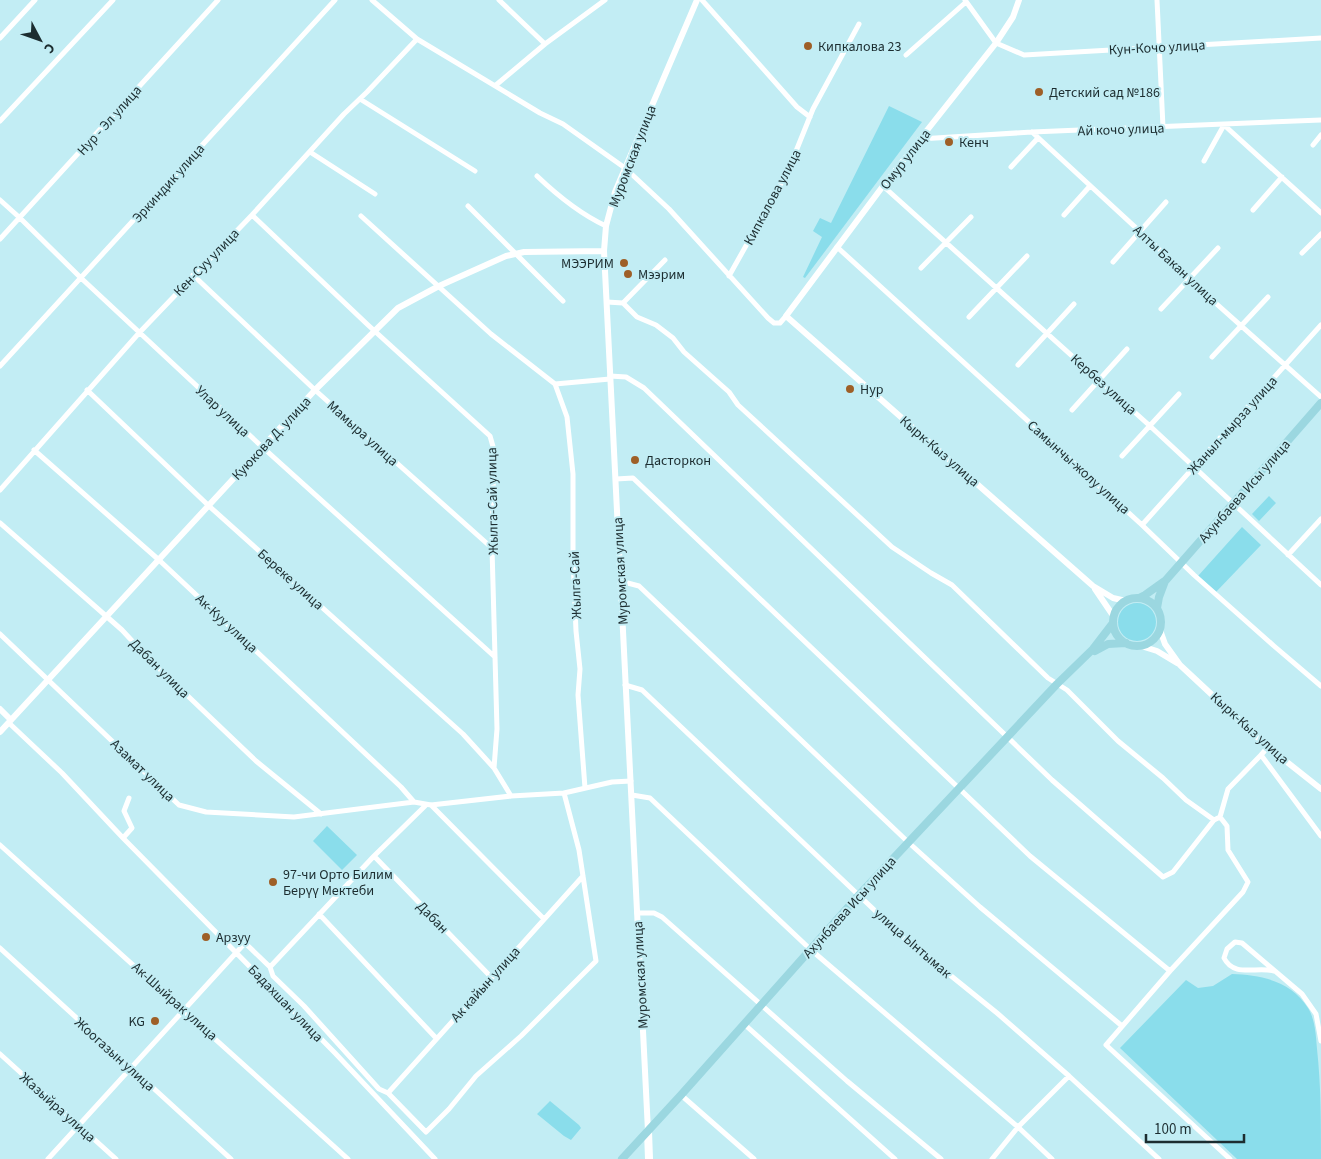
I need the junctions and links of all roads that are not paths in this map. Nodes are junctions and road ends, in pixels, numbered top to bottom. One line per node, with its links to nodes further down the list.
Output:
1 (35, 0): 14 (street)
2 (113, 0): 25 (street)
3 (218, 0): 52 (street, Нур - Эл улица)
4 (335, 0): 69 (street, Эркиндик улица)
5 (372, 0): 16 (street)
6 (500, 0): 18 (street)
7 (605, 0): 18 (street)
8 (697, 0): 36 (street, Муромская улица)
9 (702, 0): 23 (street)
10 (1019, 0): 17 (street, Омур улица)
11 (1157, 0): 19 (street)
12 (966, 1): 17 (street); 20 (street)
13 (859, 24): 23 (street, Кипкалова улица)
14 (0, 38)
15 (1321, 38): 19 (street, Кун-Кочо улица)
16 (417, 39): 21 (street); 22 (street, Кен-Суу улица)
17 (996, 43): 19 (street, Кун-Кочо улица); 31 (street, Омур улица)
18 (545, 44): 21 (street)
19 (1158, 46): 27 (street)
20 (906, 55)
21 (496, 85): 36 (street)
22 (360, 99): 33 (street, Кен-Суу улица); 37 (street)
23 (810, 117): 68 (street, Кипкалова улица)
24 (1321, 120): 26 (street, Ай кочо улица)
25 (0, 121)
26 (1224, 125): 27 (street, Ай кочо улица); 34 (street); 39 (street)
27 (1163, 127): 28 (street, Ай кочо улица)
28 (1032, 132): 30 (street, Алты Бакан улица); 31 (street, Ай кочо улица)
29 (1321, 135): 32 (street)
30 (1038, 138): 35 (street); 41 (street, Алты Бакан улица)
31 (920, 139): 40 (street, Омур улица)
32 (1313, 145)
33 (310, 152): 42 (street); 48 (street, Кен-Суу улица)
34 (1204, 161)
35 (1012, 167)
36 (625, 168): 53 (street, Муромская улица); 68 (street)
37 (475, 171)
38 (537, 176): 53 (street)
39 (1282, 177): 46 (street); 47 (street)
40 (883, 186): 57 (street, Кербез улица); 58 (street, Омур улица)
41 (1090, 186): 49 (street); 54 (street, Алты Бакан улица)
42 (375, 194)
43 (0, 200): 52 (street, Улар улица)
44 (1166, 202): 54 (street)
45 (468, 206): 62 (street)
46 (1253, 210)
47 (1321, 212)
48 (252, 215): 67 (street, Кен-Суу улица); 83 (street, Жылга-Сай улица)
49 (1064, 215)
50 (360, 216): 71 (street)
51 (971, 217): 57 (street)
52 (20, 218): 56 (street, Нур - Эл улица); 69 (street, Улар улица)
53 (606, 226): 60 (street, Муромская улица)
54 (1139, 231): 65 (street); 70 (street, Алты Бакан улица)
55 (1321, 234): 61 (street)
56 (0, 239)
57 (946, 243): 66 (street); 72 (street, Кербез улица)
58 (837, 247): 79 (street, Омур улица); 111 (street, Самынчы-жолу улица)
59 (1218, 248): 70 (street)
60 (604, 251): 62 (street, Куюкова Д. улица); 75 (street, Муромская улица)
61 (1302, 253)
62 (518, 254): 71 (street, Куюкова Д. улица); 74 (street)
63 (1027, 256): 72 (street)
64 (665, 260): 76 (street)
65 (1113, 262)
66 (921, 268)
67 (193, 275): 84 (street, Кен-Суу улица); 95 (street, Мамыра улица)
68 (729, 276): 79 (street)
69 (81, 278): 84 (street, Улар улица); 90 (street, Эркиндик улица)
70 (1189, 278): 78 (street); 81 (street, Алты Бакан улица)
71 (439, 286): 83 (street, Куюкова Д. улица); 93 (street)
72 (997, 288): 80 (street); 85 (street, Кербез улица)
73 (1268, 297): 81 (street)
74 (563, 301)
75 (607, 302): 76 (street); 91 (street, Муромская улица)
76 (623, 303): 133 (street)
77 (1074, 304): 85 (street)
78 (1161, 309)
79 (786, 316): 119 (street, Кырк-Кыз улица)
80 (969, 317)
81 (1240, 325): 87 (street); 89 (street, Алты Бакан улица)
82 (1321, 325): 89 (street, Жаныл-мырза улица)
83 (374, 331): 95 (street, Куюкова Д. улица); 112 (street, Жылга-Сай улица)
84 (139, 333): 94 (street, Кен-Суу улица); 101 (street, Улар улица)
85 (1048, 333): 88 (street); 92 (street, Кербез улица)
86 (1127, 349): 92 (street)
87 (1212, 357)
88 (1018, 365)
89 (1285, 365): 97 (street, Алты Бакан улица); 104 (street, Жаныл-мырза улица)
90 (0, 366)
91 (610, 378): 93 (street); 105 (street, Муромская улица); 139 (street)
92 (1099, 380): 99 (street); 100 (street, Кербез улица)
93 (555, 384): 144 (street, Жылга-Сай)
94 (87, 390): 102 (street, Кен-Суу улица); 108 (street, Береке улица)
95 (315, 390): 101 (street, Куюкова Д. улица); 112 (street, Мамыра улица)
96 (1179, 394): 100 (street)
97 (1321, 397)
98 (1321, 403): 107 (main road, Ахунбаева Исы улица)
99 (1072, 410)
100 (1150, 426): 103 (street); 104 (street, Кербез улица)
101 (263, 448): 108 (street, Куюкова Д. улица); 129 (street, Улар улица)
102 (34, 450): 106 (street, Кен-Суу улица); 114 (street, Ак-Куу улица)
103 (1122, 456)
104 (1194, 467): 107 (street, Кербез улица); 111 (street, Жаныл-мырза улица)
105 (616, 479): 117 (street, Муромская улица); 145 (street)
106 (0, 490)
107 (1234, 503): 113 (street, Кербез улица); 115 (main road, Ахунбаева Исы улица)
108 (209, 506): 114 (street, Куюкова Д. улица); 142 (street, Береке улица)
109 (1321, 520): 113 (street)
110 (0, 523): 123 (street, Дабан улица)
111 (1142, 525): 115 (street, Самынчы-жолу улица)
112 (492, 548): 129 (street, Жылга-Сай улица)
113 (1288, 555): 118 (street, Кербез улица)
114 (159, 560): 123 (street, Куюкова Д. улица); 151 (street, Ак-Куу улица)
115 (1182, 563): 116 (main road, Ахунбаева Исы улица); 135 (street, Самынчы-жолу улица)
116 (1166, 580): 120 (main road, Ахунбаева Исы улица); 122 (main road, Ахунбаева Исы улица)
117 (620, 581): 134 (street, Муромская улица); 158 (street)
118 (1321, 585)
119 (1093, 586): 121 (street, Кырк-Кыз улица); 124 (street, Кырк-Кыз улица)
120 (1139, 598): 121 (main road); 122 (main road)
121 (1126, 601): 124 (main road)
122 (1157, 608): 125 (main road)
123 (107, 617): 132 (street, Куюкова Д. улица); 153 (street, Дабан улица)
124 (1114, 620): 127 (main road); 130 (main road, Ахунбаева Исы улица)
125 (1160, 630): 128 (main road); 131 (street, Кырк-Кыз улица)
126 (0, 634): 132 (street, Азамат улица)
127 (1126, 643): 128 (main road); 130 (main road, Ахунбаева Исы улица)
128 (1141, 646): 131 (street, Кырк-Кыз улица)
129 (495, 658): 142 (street, Жылга-Сай улица)
130 (1082, 661): 133 (main road, Ахунбаева Исы улица)
131 (1180, 665): 140 (street, Кырк-Кыз улица)
132 (48, 680): 137 (street, Куюкова Д. улица); 153 (street, Азамат улица)
133 (1058, 684): 139 (main road, Ахунбаева Исы улица); 155 (street)
134 (625, 685): 143 (street, Муромская улица); 162 (street, улица Ынтымак)
135 (1321, 686)
136 (0, 709): 137 (street)
137 (10, 721): 138 (street, Куюкова Д. улица); 157 (street, Бадахшан улица)
138 (0, 732)
139 (1008, 736): 145 (main road, Ахунбаева Исы улица); 155 (street)
140 (1268, 747): 141 (street); 146 (street, Кырк-Кыз улица)
141 (1261, 755): 154 (street); 156 (street)
142 (494, 768): 149 (street)
143 (631, 781): 144 (street); 148 (street, Муромская улица)
144 (585, 788): 147 (street)
145 (958, 789): 158 (main road, Ахунбаева Исы улица); 170 (street)
146 (1321, 789)
147 (564, 793): 149 (street); 161 (street)
148 (632, 795): 163 (street, Муромская улица); 167 (street)
149 (512, 796): 152 (street)
150 (130, 798): 157 (street)
151 (414, 802): 152 (street); 153 (street, Азамат улица)
152 (429, 805): 160 (street); 165 (street)
153 (321, 814)
154 (1220, 816): 155 (street); 170 (street)
155 (1214, 820)
156 (1321, 836)
157 (125, 837): 168 (street, Бадахшан улица)
158 (908, 842): 162 (main road, Ахунбаева Исы улица); 176 (street)
159 (0, 845): 174 (street, Ак-Шыйрак улица)
160 (374, 856): 164 (street); 172 (street, Дабан)
161 (582, 876): 165 (street, Ак кайын улица); 182 (street)
162 (859, 895): 167 (main road, Ахунбаева Исы улица); 181 (street, улица Ынтымак)
163 (637, 913): 173 (street); 186 (street, Муромская улица)
164 (319, 914): 169 (street); 177 (street)
165 (543, 918): 172 (street, Ак кайын улица)
166 (0, 948): 180 (street, Жоогазын улица)
167 (810, 950): 173 (main road, Ахунбаева Исы улица); 185 (street)
168 (236, 952): 169 (street); 174 (street); 191 (street, Бадахшан улица)
169 (270, 966): 182 (street)
170 (1170, 971): 176 (street)
171 (1274, 972): 171 (street); 178 (street)
172 (491, 977): 177 (street, Ак кайын улица)
173 (761, 1005): 175 (main road, Ахунбаева Исы улица); 196 (street)
174 (184, 1009): 180 (street); 190 (street, Ак-Шыйрак улица)
175 (744, 1024): 183 (main road, Ахунбаева Исы улица); 195 (street)
176 (1122, 1026): 200 (street)
177 (436, 1038): 182 (street, Ак кайын улица)
178 (1321, 1041)
179 (0, 1054): 184 (street, Жазыйра улица)
180 (130, 1068): 184 (street); 189 (street, Жоогазын улица)
181 (1069, 1076): 185 (street); 199 (street, улица Ынтымак)
182 (388, 1093)
183 (681, 1095): 186 (main road, Ахунбаева Исы улица); 194 (street)
184 (79, 1126): 187 (street); 188 (street, Жазыйра улица)
185 (1018, 1127): 197 (street); 198 (street)
186 (648, 1131): 192 (main road, Ахунбаева Исы улица); 193 (main road, Муромская улица)
187 (48, 1159)
188 (116, 1159)
189 (230, 1159)
190 (348, 1159)
191 (435, 1159)
192 (622, 1159)
193 (649, 1159)
194 (754, 1159)
195 (895, 1159)
196 (942, 1159)
197 (992, 1159)
198 (1052, 1159)
199 (1159, 1159)
200 (1230, 1159)

